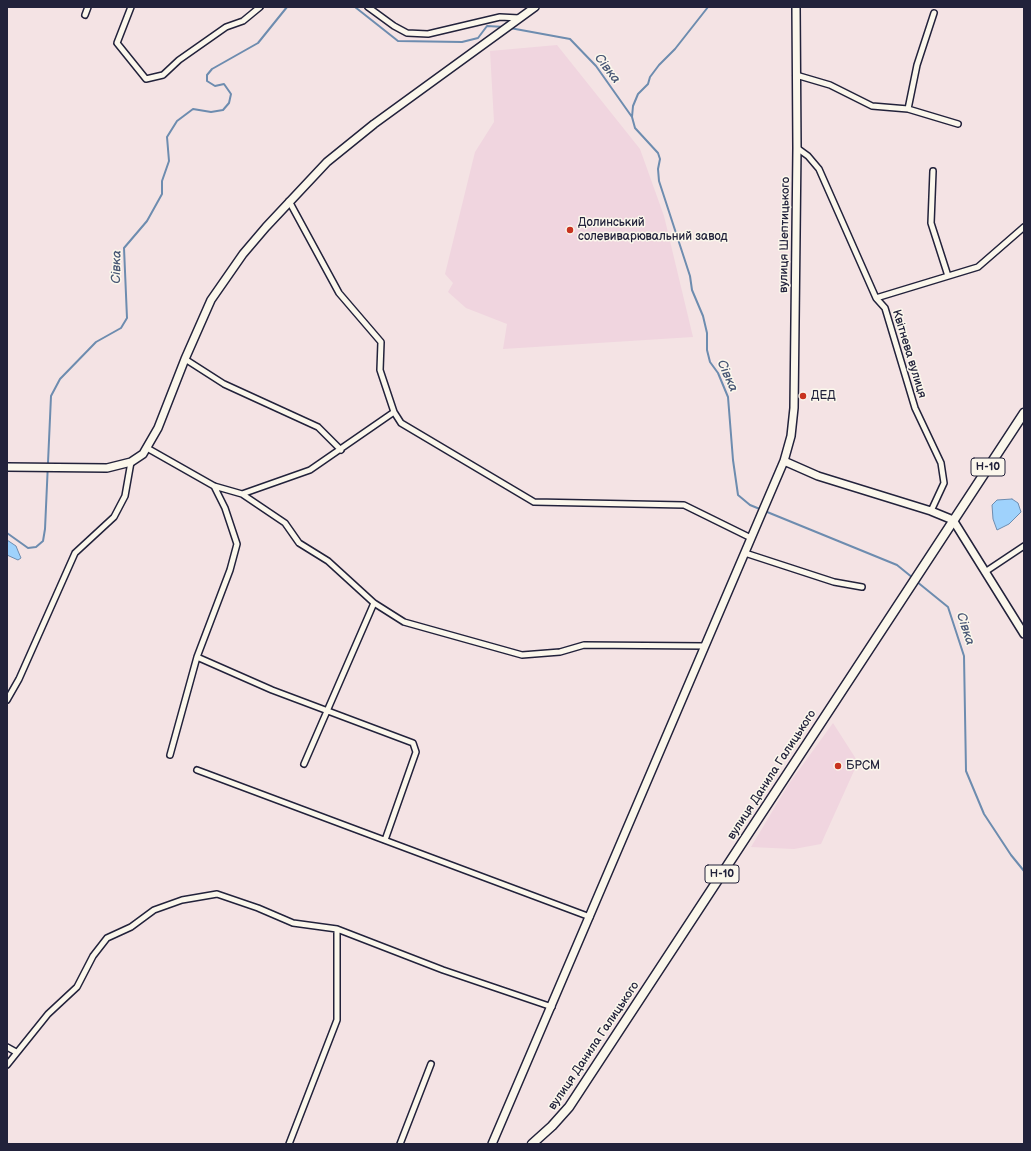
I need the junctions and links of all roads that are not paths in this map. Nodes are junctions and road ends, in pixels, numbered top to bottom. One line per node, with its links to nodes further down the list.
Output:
1 (88, 7): 8 (street)
2 (131, 7): 3 (street)
3 (260, 7)
4 (368, 7): 9 (street)
5 (535, 7): 9 (street)
6 (796, 7): 10 (street, вулиця Шептицького)
7 (934, 13): 11 (street)
8 (85, 15)
9 (519, 20): 15 (street)
10 (796, 75): 11 (street); 13 (street, вулиця Шептицького)
11 (908, 109): 12 (street)
12 (958, 124)
13 (796, 148): 18 (street, Квітнева вулиця); 24 (street, вулиця Шептицького)
14 (933, 171): 17 (street)
15 (289, 201): 19 (street); 20 (street)
16 (1024, 227): 17 (street)
17 (948, 276): 18 (street)
18 (876, 298): 29 (street, Квітнева вулиця)
19 (185, 359): 22 (street); 23 (street)
20 (394, 412): 23 (street); 31 (street)
21 (1024, 413): 30 (main road, вулиця Данила Галицького / Н-10)
22 (147, 448): 25 (street); 27 (street)
23 (341, 450): 28 (street)
24 (784, 461): 29 (street); 31 (street, вулиця Шептицького)
25 (131, 462): 26 (street); 40 (street)
26 (7, 467)
27 (214, 486): 28 (street); 39 (street)
28 (242, 494): 36 (street)
29 (930, 511): 30 (street)
30 (953, 520): 34 (street); 56 (main road, вулиця Данила Галицького / Н-10)
31 (751, 538): 33 (street, вулиця Шептицького)
32 (1024, 546): 34 (street)
33 (745, 553): 35 (street); 38 (street, вулиця Шептицького)
34 (985, 572): 37 (street)
35 (862, 587)
36 (374, 603): 38 (street); 41 (street)
37 (1024, 634)
38 (705, 646): 46 (street, вулиця Шептицького)
39 (197, 657): 41 (street); 42 (street)
40 (7, 700)
41 (327, 711): 43 (street); 45 (street)
42 (170, 755)
43 (304, 764)
44 (197, 770): 45 (street)
45 (385, 840): 46 (street)
46 (590, 917): 48 (street, вулиця Шептицького)
47 (337, 929): 48 (street); 50 (street); 53 (street)
48 (552, 1007): 55 (street, вулиця Шептицького)
49 (7, 1046): 50 (street)
50 (16, 1052): 52 (street)
51 (431, 1064): 54 (street)
52 (7, 1066)
53 (289, 1144)
54 (400, 1144)
55 (492, 1144)
56 (532, 1144)

